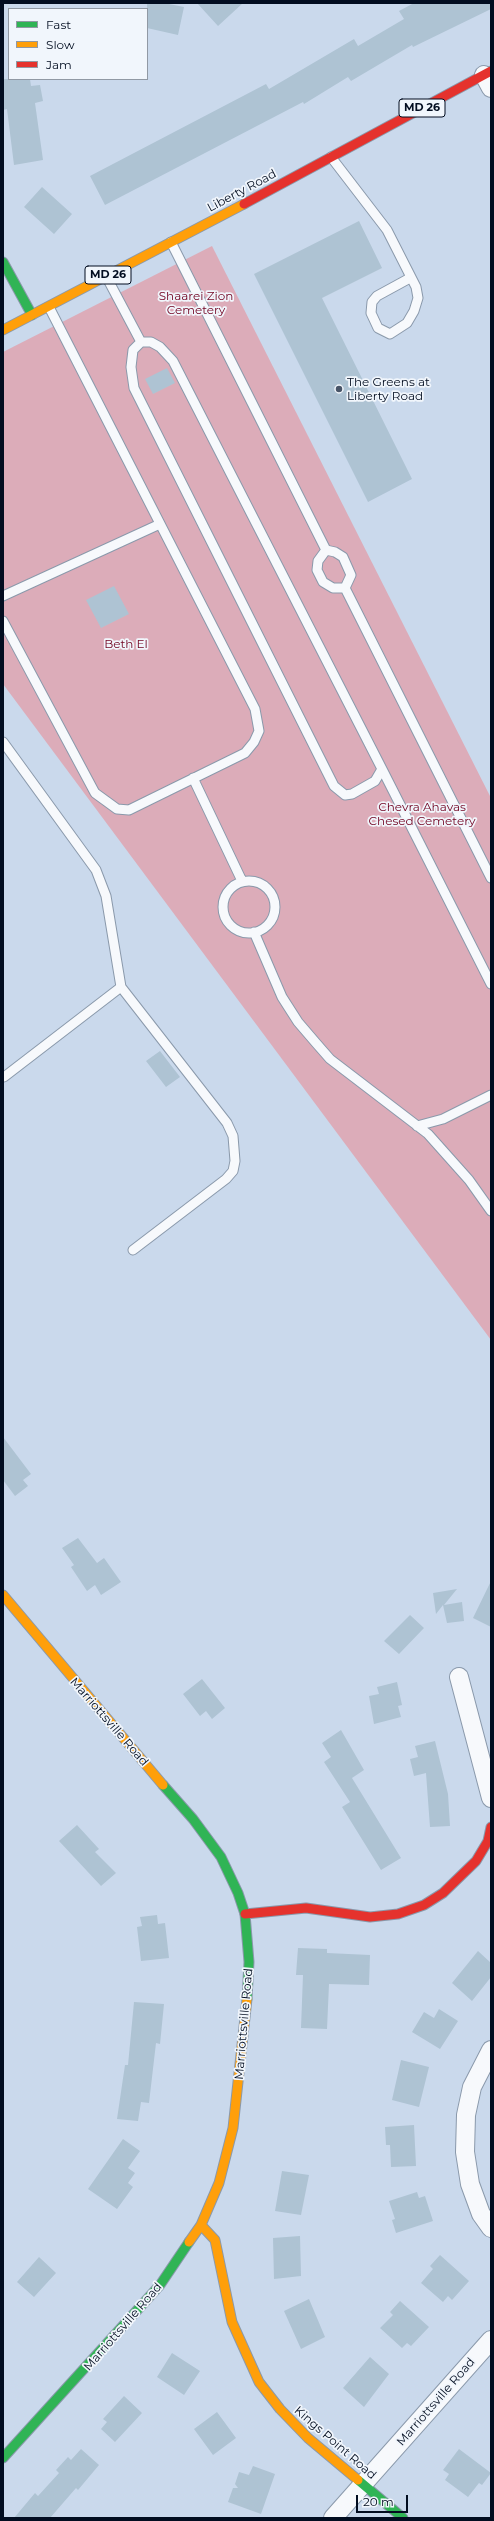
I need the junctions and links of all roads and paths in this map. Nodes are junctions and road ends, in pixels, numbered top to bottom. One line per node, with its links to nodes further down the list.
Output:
1 (489, 78): 2 (main road, Liberty Road / MD 26)
2 (331, 157): 3 (main road, Liberty Road / MD 26); 6 (lane)
3 (172, 242): 5 (main road, Liberty Road / MD 26); 12 (lane)
4 (3, 262): 8 (main road)
5 (106, 276): 7 (main road, Liberty Road / MD 26); 10 (lane)
6 (410, 278): 6 (lane)
7 (49, 306): 8 (main road, Liberty Road / MD 26); 11 (lane)
8 (32, 315): 9 (main road, Liberty Road / MD 26)
9 (3, 330)
10 (141, 342): 17 (lane); 17 (lane)
11 (160, 524): 14 (lane); 18 (lane)
12 (326, 550): 13 (lane); 13 (lane)
13 (345, 588): 19 (lane)
14 (3, 596)
15 (3, 621): 18 (lane)
16 (3, 742): 23 (lane)
17 (382, 769): 22 (lane)
18 (193, 778): 20 (lane)
19 (491, 878)
20 (242, 882): 21 (lane); 21 (lane)
21 (254, 932): 26 (lane)
22 (491, 984)
23 (122, 987): 24 (lane); 28 (lane)
24 (4, 1077)
25 (491, 1096): 26 (lane)
26 (417, 1126): 27 (lane)
27 (491, 1211)
28 (133, 1250)
29 (3, 1595): 33 (main road, Marriottsville Road)
30 (459, 1677): 31 (street)
31 (491, 1798)
32 (491, 1827): 33 (main road)
33 (245, 1914): 35 (main road, Marriottsville Road)
34 (491, 2050): 36 (street)
35 (201, 2225): 38 (main road, Marriottsville Road); 39 (main road, Kings Point Road)
36 (491, 2228)
37 (491, 2340): 39 (street, Marriottsville Road)
38 (3, 2458)
39 (364, 2484): 40 (street, Marriottsville Road); 41 (main road, Kings Point Road)
40 (333, 2518)
41 (403, 2518)

